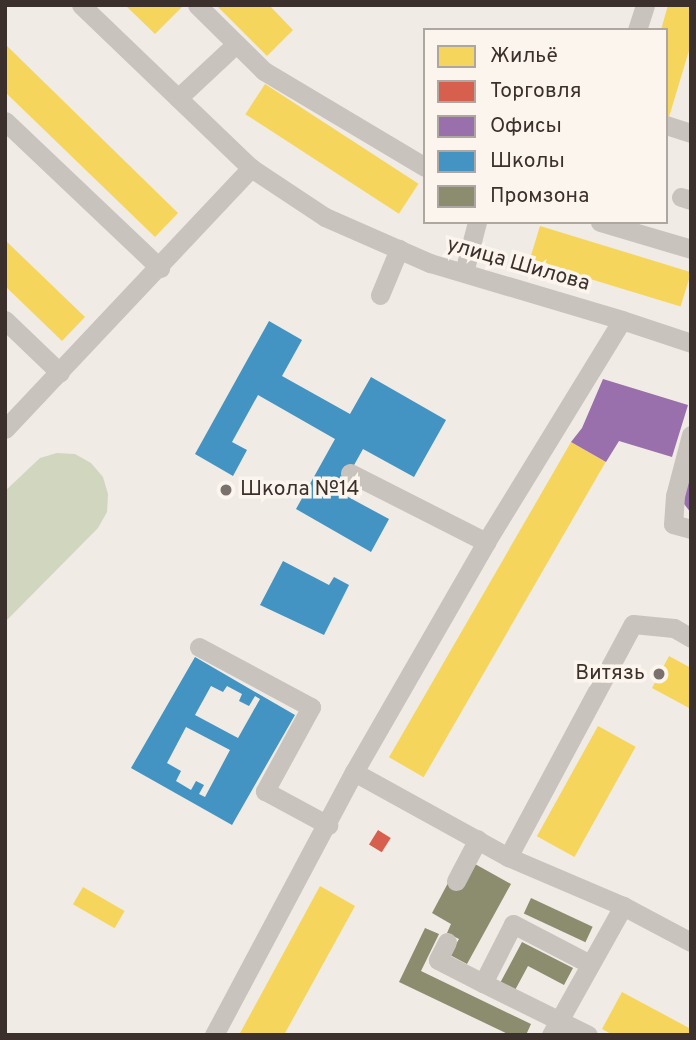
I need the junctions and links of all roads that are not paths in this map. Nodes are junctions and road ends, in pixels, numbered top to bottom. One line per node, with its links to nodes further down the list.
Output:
1 (81, 5): 6 (street, улица Шилова)
2 (197, 5): 5 (street)
3 (645, 5): 4 (street)
4 (638, 28)
5 (236, 44): 6 (street); 10 (street)
6 (178, 98): 11 (street, улица Шилова)
7 (5, 121): 16 (street)
8 (668, 126): 9 (street)
9 (691, 132)
10 (423, 166)
11 (251, 168): 14 (street, улица Шилова); 16 (street)
12 (476, 224): 17 (street)
13 (607, 224): 15 (street)
14 (399, 249): 17 (street, улица Шилова); 18 (street)
15 (691, 249)
16 (160, 268): 22 (street)
17 (464, 272): 20 (street, улица Шилова)
18 (380, 295)
19 (5, 320): 22 (street)
20 (622, 320): 21 (street, улица Шилова); 27 (street)
21 (691, 344)
22 (60, 373): 23 (street)
23 (5, 429)
24 (691, 435): 26 (street)
25 (350, 472): 27 (street)
26 (691, 529)
27 (486, 541): 30 (street)
28 (691, 638): 33 (street)
29 (199, 647): 31 (street)
30 (355, 772): 31 (street); 32 (street)
31 (328, 825): 41 (street)
32 (478, 839): 33 (street); 34 (street)
33 (508, 858): 35 (street)
34 (456, 881)
35 (623, 905): 37 (street); 38 (street)
36 (447, 942): 39 (street)
37 (691, 942)
38 (590, 964): 39 (street); 40 (street)
39 (483, 983): 40 (street)
40 (555, 1027): 42 (street)
41 (214, 1035)
42 (588, 1035)

